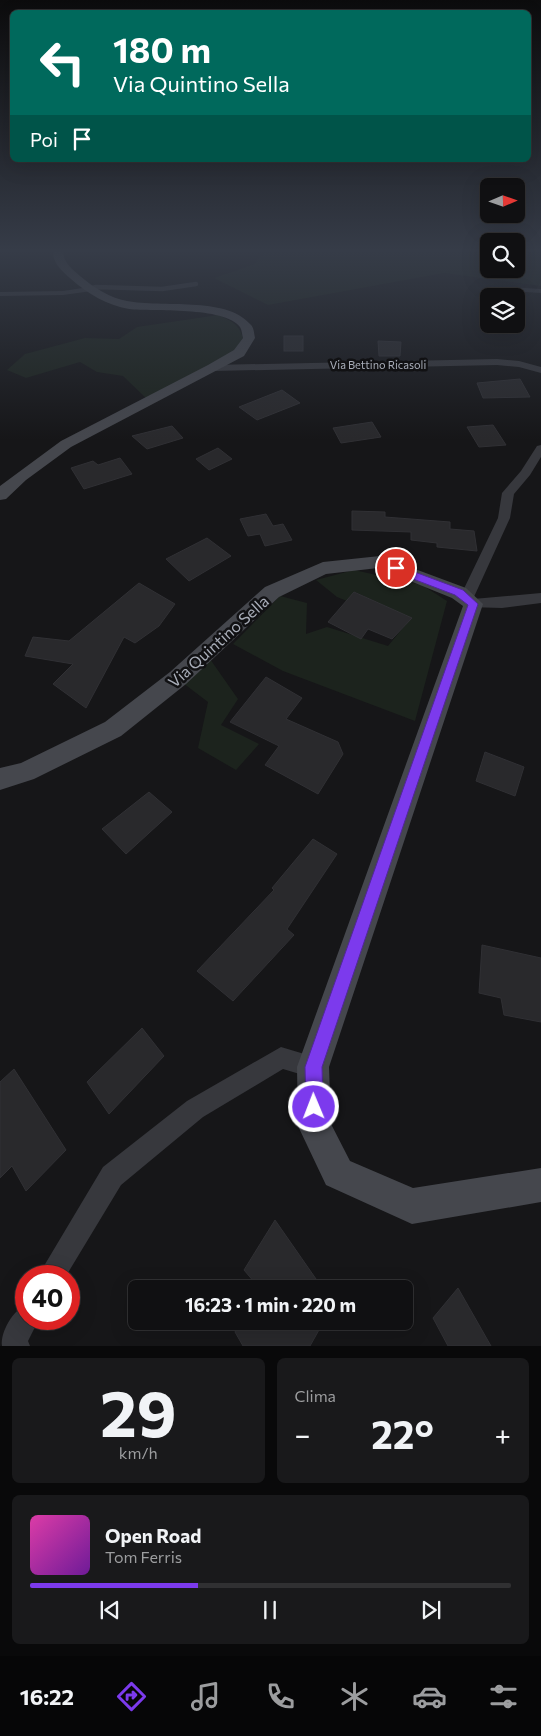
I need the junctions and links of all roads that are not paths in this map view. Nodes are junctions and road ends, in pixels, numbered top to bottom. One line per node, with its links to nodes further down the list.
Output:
1 (228, 315): 2 (street)
2 (213, 368): 3 (street, Via Bettino Ricasoli); 5 (street)
3 (541, 370)
4 (541, 448): 7 (street)
5 (0, 496)
6 (541, 598): 7 (street)
7 (470, 601): 8 (street, Via Quintino Sella); 9 (street)
8 (0, 779)
9 (313, 1067): 10 (street); 11 (street)
10 (541, 1185)
11 (58, 1265)
12 (19, 1330): 13 (street)
13 (16, 1346)

